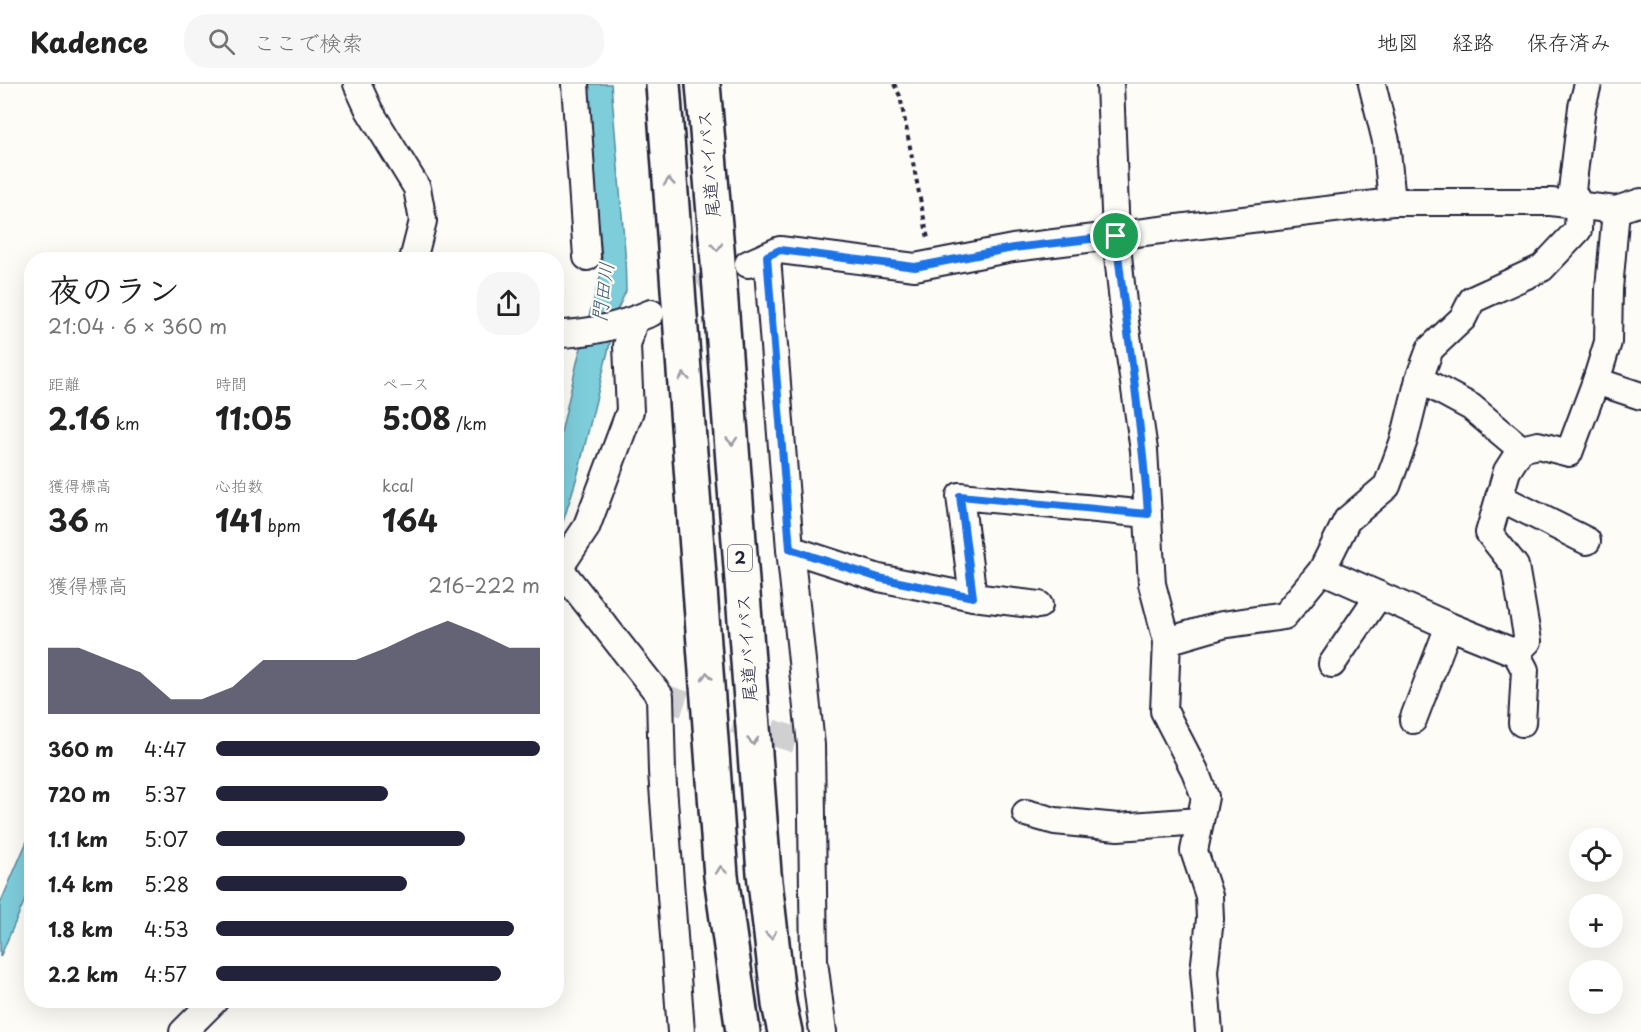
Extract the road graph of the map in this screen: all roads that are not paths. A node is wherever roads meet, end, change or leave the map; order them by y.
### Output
1 (357, 84) edge
2 (575, 84) edge
3 (663, 84) edge
4 (703, 84) edge
5 (1110, 84) edge
6 (1372, 84) edge
7 (1588, 84) edge
8 (1392, 202) junction
9 (1641, 202) edge
10 (1579, 205) junction
11 (1616, 210) junction
12 (1116, 236) junction
13 (415, 252) edge
14 (588, 257) dead end
15 (565, 334) edge
16 (1419, 379) junction
17 (1596, 381) junction
18 (1641, 396) edge
19 (1521, 449) junction
20 (1499, 497) junction
21 (1148, 514) junction
22 (1587, 541) dead end
23 (790, 549) junction
24 (564, 562) edge
25 (1322, 570) junction
26 (564, 578) edge
27 (1380, 595) junction
28 (973, 597) junction
29 (1039, 604) dead end
30 (1449, 626) junction
31 (1167, 641) junction
32 (1516, 653) junction
33 (1332, 664) dead end
34 (1413, 720) dead end
35 (1522, 723) dead end
36 (1026, 813) dead end
37 (1200, 821) junction
38 (207, 1008) edge
39 (183, 1032) edge
40 (681, 1032) edge
41 (743, 1032) edge
42 (785, 1032) edge
43 (824, 1032) edge
44 (1209, 1032) edge

1 - 13 street
2 - 14 street
41 -> 3 highway
4 -> 42 highway, 尾道バイパス / 2
5 - 12 street
6 - 8 street
7 - 10 street
8 - 10 street
8 - 12 street
9 - 11 street
10 - 11 street
10 - 16 street
11 - 17 street
12 - 21 street
12 - 23 street
15 - 24 street
16 - 19 street
16 - 25 street
17 - 18 street
17 - 19 street
19 - 20 street
20 - 22 street
20 - 32 street
21 - 28 street
21 - 31 street
23 - 28 street
23 - 43 street
25 - 27 street
25 - 31 street
26 - 40 street
27 - 30 street
27 - 33 street
28 - 29 street
30 - 32 street
30 - 34 street
31 - 37 street
32 - 35 street
36 - 37 street
37 - 44 street
38 - 39 street

